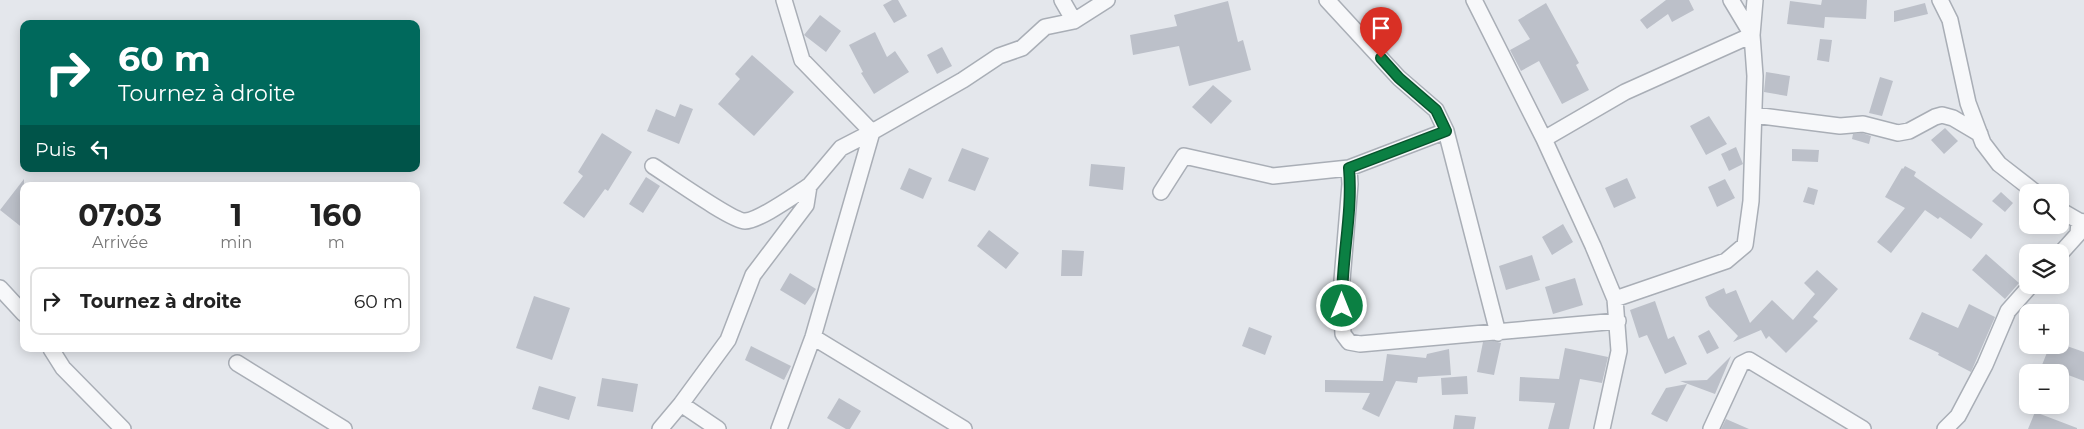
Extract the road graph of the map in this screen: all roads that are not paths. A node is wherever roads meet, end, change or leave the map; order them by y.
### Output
1 (784, 0) edge
2 (1062, 0) edge
3 (1107, 0) edge
4 (1327, 0) edge
5 (1474, 0) edge
6 (1730, 0) edge
7 (1755, 0) edge
8 (1940, 0) edge
9 (1074, 21) junction
10 (1752, 35) junction
11 (1754, 115) junction
12 (1446, 131) junction
13 (872, 132) junction
14 (1980, 134) junction
15 (1544, 139) junction
16 (653, 166) dead end
17 (1349, 168) junction
18 (2025, 184) edge
19 (809, 186) junction
20 (1161, 192) dead end
21 (2069, 215) edge
22 (2081, 221) edge
23 (2069, 244) edge
24 (0, 288) edge
25 (2023, 294) edge
26 (1615, 299) junction
27 (20, 310) edge
28 (1618, 321) junction
29 (1498, 333) junction
30 (813, 336) junction
31 (53, 352) edge
32 (237, 363) dead end
33 (681, 404) junction
34 (123, 429) edge
35 (344, 429) edge
36 (660, 429) edge
37 (718, 429) edge
38 (779, 429) edge
39 (964, 429) edge
40 (1602, 429) edge
41 (1711, 429) edge
42 (1863, 429) edge
43 (1945, 429) edge

1 - 13 street
2 - 9 street
3 - 9 street
4 - 12 street
5 - 15 street
6 - 10 street
7 - 10 street
8 - 14 street
9 - 13 street
10 - 11 street
10 - 15 street
11 - 14 street
11 - 26 street
12 - 17 street
12 - 29 street
13 - 19 street
13 - 30 street
14 - 18 street
15 - 26 street
16 - 19 street
17 - 20 street
17 - 29 street
19 - 33 street
21 - 22 street
22 - 23 street
24 - 27 street
25 - 43 street
26 - 28 street
28 - 29 street
28 - 40 street
30 - 38 street
30 - 39 street
31 - 34 street
32 - 35 street
33 - 36 street
33 - 37 street
41 - 42 street

